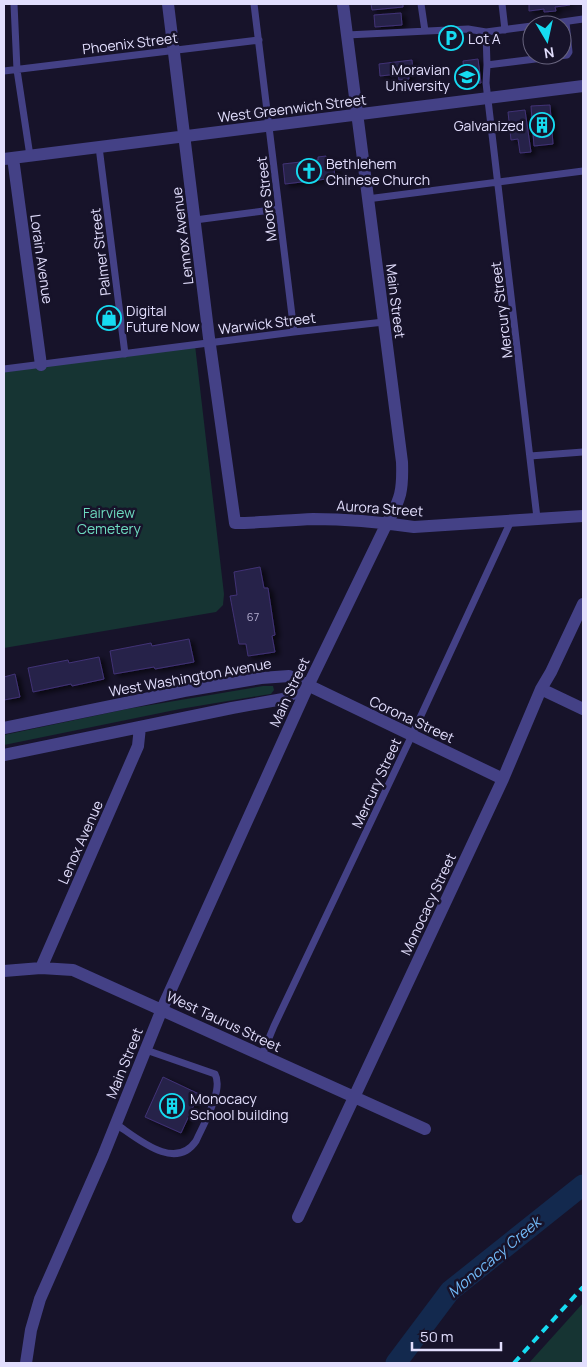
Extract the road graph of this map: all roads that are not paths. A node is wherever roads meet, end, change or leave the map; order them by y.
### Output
1 (14, 4) edge
2 (168, 4) edge
3 (254, 4) edge
4 (343, 4) edge
5 (422, 4) edge
6 (502, 4) edge
7 (522, 27) edge
8 (505, 30) junction
9 (425, 31) junction
10 (486, 32) junction
11 (347, 35) junction
12 (259, 40) junction
13 (174, 50) junction
14 (522, 61) edge
15 (487, 65) junction
16 (18, 70) junction
17 (4, 71) edge
18 (583, 86) edge
19 (488, 98) junction
20 (356, 114) junction
21 (269, 126) junction
22 (185, 136) junction
23 (99, 147) junction
24 (30, 156) junction
25 (8, 158) edge
26 (583, 171) edge
27 (499, 182) junction
28 (367, 199) junction
29 (279, 208) junction
30 (195, 220) junction
31 (384, 322) junction
32 (294, 332) junction
33 (210, 343) junction
34 (125, 354) junction
35 (41, 364) junction
36 (4, 369) edge
37 (583, 452) edge
38 (530, 456) junction
39 (583, 516) edge
40 (538, 518) junction
41 (511, 520) junction
42 (235, 523) joint
43 (388, 523) junction
44 (583, 604) edge
45 (308, 686) junction
46 (541, 689) junction
47 (583, 710) edge
48 (140, 727) junction
49 (4, 728) edge
50 (412, 735) junction
51 (4, 755) edge
52 (503, 779) junction
53 (41, 968) junction
54 (4, 971) edge
55 (162, 1009) junction
56 (146, 1050) junction
57 (262, 1055) junction
58 (355, 1097) junction
59 (116, 1124) junction
60 (425, 1128) dead end
61 (298, 1217) dead end
62 (26, 1363) edge

1 - 16 lane
2 - 13 street, Lennox Avenue
3 - 12 lane, Moore Street
4 - 11 street, Main Street
5 - 9 lane
6 - 8 lane
7 - 8 lane
8 - 10 lane
9 - 10 lane
9 - 11 lane
10 - 15 lane, Mercury Street
11 - 20 street, Main Street
12 - 13 lane, Phoenix Street
12 - 21 lane, Moore Street
13 - 16 lane, Phoenix Street
13 - 22 street, Lennox Avenue
14 - 15 lane
15 - 19 lane, Mercury Street
16 - 17 lane, Phoenix Street
16 - 24 lane
18 - 19 street, West Greenwich Street
19 - 20 street, West Greenwich Street
19 - 27 lane, Mercury Street
20 - 21 street, West Greenwich Street
20 - 28 street, Main Street
21 - 22 street, West Greenwich Street
21 - 29 lane, Moore Street
22 - 23 street, West Greenwich Street
22 - 30 street, Lennox Avenue
23 - 24 street, West Greenwich Street
23 - 34 lane, Palmer Street
24 - 25 street, West Greenwich Street
25 - 35 street, Lorain Avenue
26 - 27 lane
27 - 28 lane
27 - 38 lane, Mercury Street
28 - 31 street, Main Street
29 - 30 lane
29 - 32 lane, Moore Street
30 - 33 street, Lennox Avenue
31 - 32 lane, Warwick Street
31 - 43 street, Main Street
32 - 33 lane, Warwick Street
33 - 34 lane, Warwick Street
33 - 42 street, Lennox Avenue
34 - 35 lane, Warwick Street
35 - 36 lane, Warwick Street
37 - 38 lane
38 - 40 lane, Mercury Street
39 - 40 street, Aurora Street
40 - 41 street, Aurora Street
41 - 43 street, Aurora Street
41 - 50 lane, Mercury Street
42 - 43 street, Aurora Street
43 - 45 street, Main Street
44 - 46 street, Monocacy Street
45 - 48 street
45 - 49 street, West Washington Avenue
45 - 50 street, Corona Street
45 - 55 street, Main Street
46 - 47 street
46 - 52 street, Monocacy Street
48 - 51 street
48 - 53 street, Lenox Avenue
50 - 52 street, Corona Street
50 - 57 lane, Mercury Street
52 - 58 street, Monocacy Street
53 - 54 street, West Taurus Street
53 - 55 street, West Taurus Street
55 - 56 street, Main Street
55 - 57 street, West Taurus Street
56 - 59 street, Main Street
56 - 59 lane
57 - 58 street, West Taurus Street
58 - 60 street, West Taurus Street
58 - 61 street, Monocacy Street
59 - 62 street, Main Street

